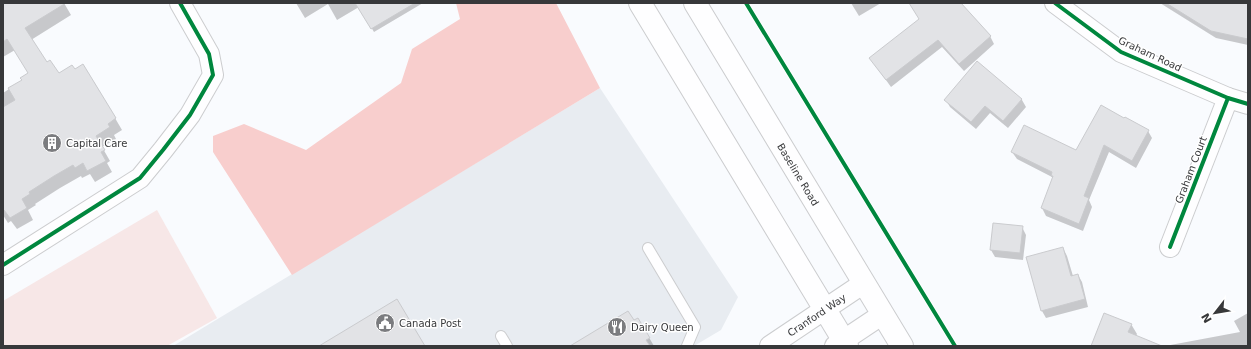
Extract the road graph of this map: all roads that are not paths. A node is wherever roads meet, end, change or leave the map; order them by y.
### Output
1 (180, 3) edge
2 (640, 3) edge
3 (695, 3) edge
4 (1055, 3) edge
5 (1228, 98) junction
6 (1248, 104) edge
7 (1170, 247) dead end
8 (648, 248) dead end
9 (3, 265) edge
10 (864, 283) junction
11 (824, 310) junction
12 (883, 314) junction
13 (501, 336) dead end
14 (842, 344) edge
15 (507, 346) edge
16 (687, 346) edge
17 (770, 346) edge
18 (902, 346) edge

1 - 9 street
2 - 11 main road
3 - 10 main road, Baseline Road
4 - 5 street, Graham Road
5 - 6 street, Graham Road
5 - 7 street, Graham Court
8 - 16 lane
10 - 11 street, Cranford Way
10 - 12 main road, Baseline Road
11 - 14 main road
11 - 17 street, Cranford Way
12 - 14 street
12 - 18 main road, Baseline Road
13 - 15 lane

